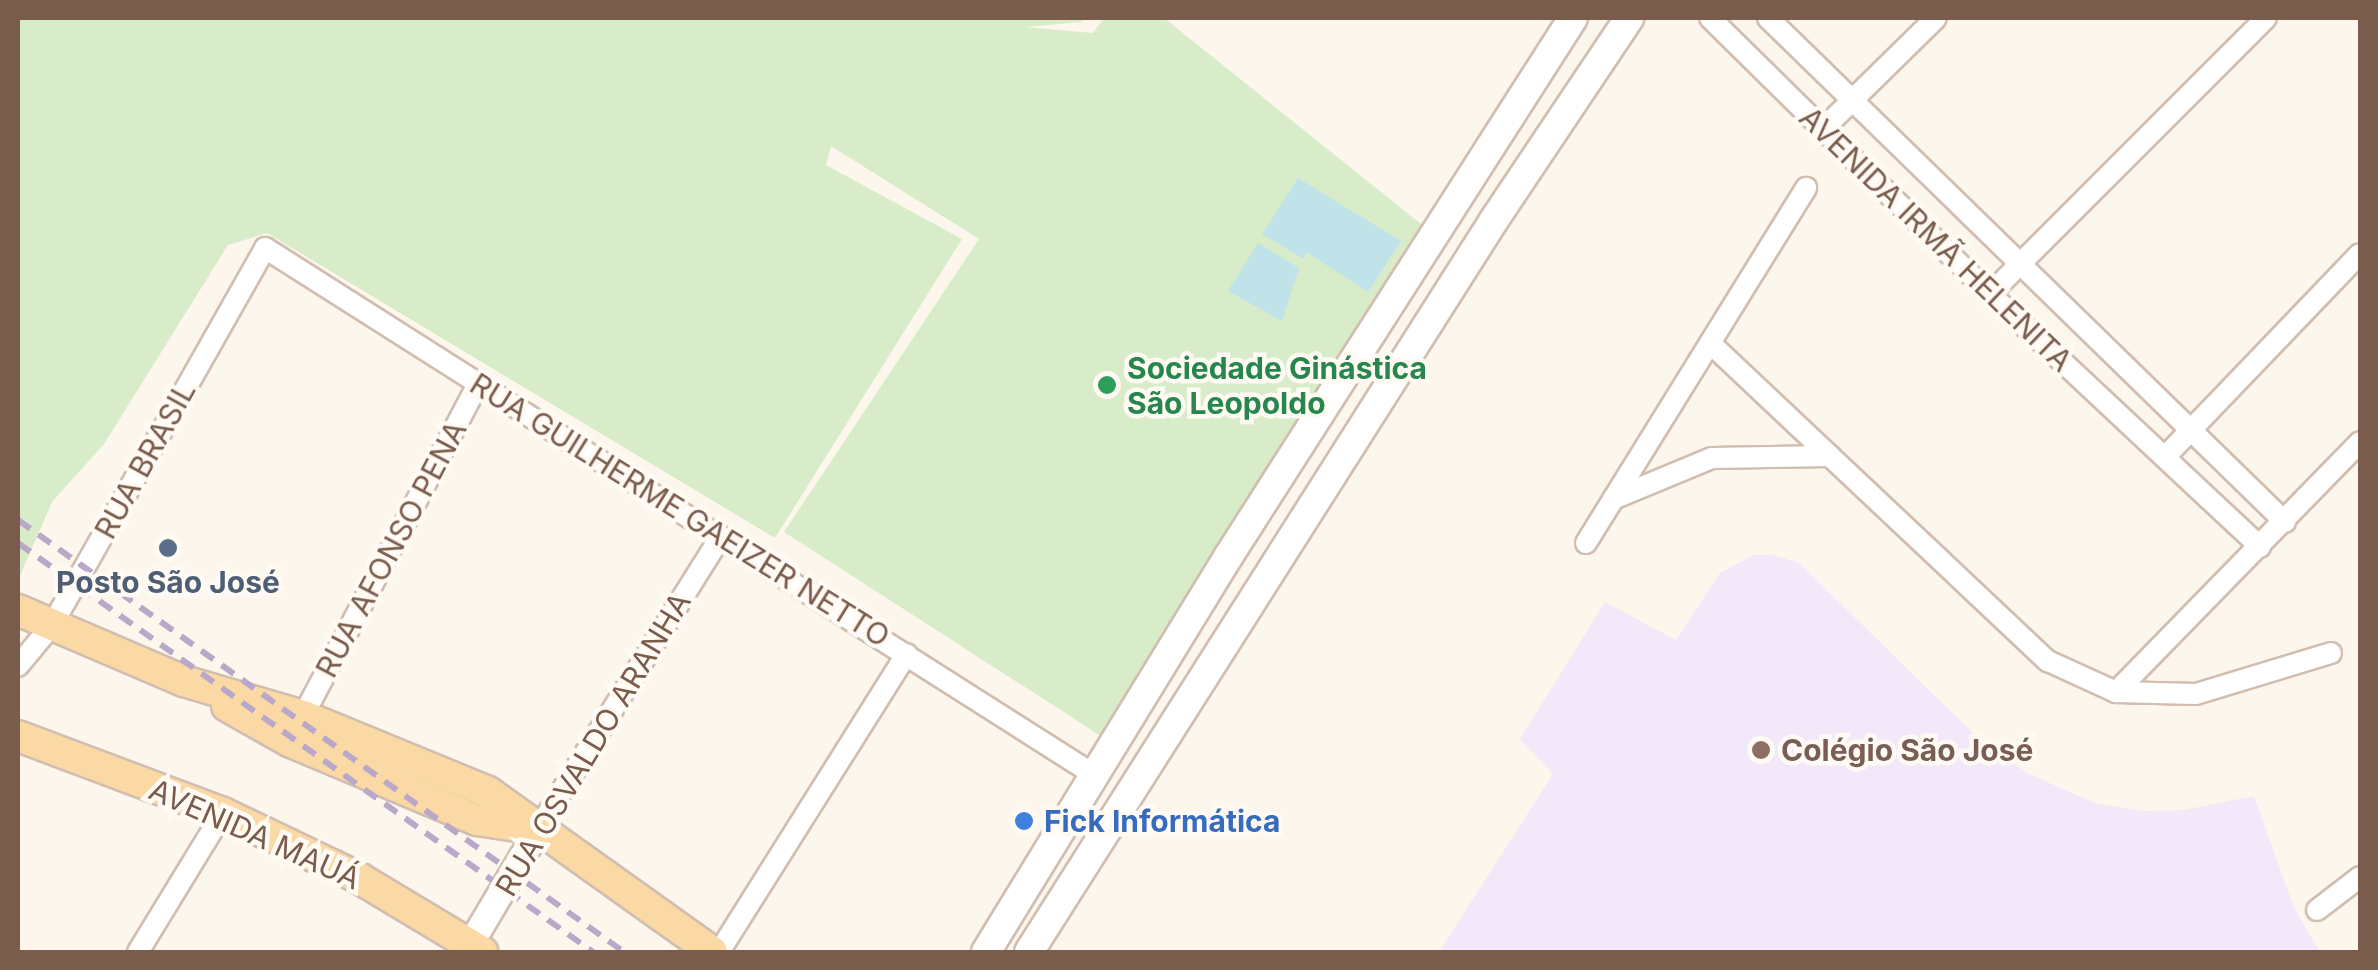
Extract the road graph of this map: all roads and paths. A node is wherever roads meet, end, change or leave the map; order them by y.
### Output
1 (1574, 18) edge
2 (1629, 18) edge
3 (1710, 18) edge
4 (1768, 18) edge
5 (1936, 18) edge
6 (2266, 18) edge
7 (1852, 102) junction
8 (1823, 130) junction
9 (1806, 188) dead end
10 (265, 248) joint
11 (2360, 254) edge
12 (2019, 267) junction
13 (1990, 294) junction
14 (1710, 344) junction
15 (479, 382) junction
16 (1320, 416) junction
17 (2190, 431) junction
18 (1357, 435) junction
19 (2360, 442) edge
20 (1830, 456) junction
21 (2165, 458) junction
22 (2225, 464) junction
23 (2200, 490) junction
24 (1613, 499) junction
25 (2285, 522) junction
26 (721, 536) junction
27 (1586, 543) dead end
28 (2260, 547) junction
29 (18, 610) edge
30 (52, 625) junction
31 (907, 654) junction
32 (2331, 654) dead end
33 (18, 666) edge
34 (184, 681) junction
35 (2116, 692) junction
36 (302, 716) junction
37 (18, 736) edge
38 (1093, 774) junction
39 (222, 813) junction
40 (538, 829) junction
41 (2360, 877) edge
42 (2317, 910) dead end
43 (472, 950) edge
44 (138, 952) edge
45 (716, 952) edge
46 (986, 952) edge
47 (1029, 952) edge

1 - 16 main road
2 - 18 main road
3 - 8 street, AVENIDA IRMÃ HELENITA
4 - 7 street, AVENIDA IRMÃ HELENITA
5 - 7 street
6 - 12 street
7 - 8 street
7 - 12 street, AVENIDA IRMÃ HELENITA
8 - 13 street, AVENIDA IRMÃ HELENITA
9 - 14 street
10 - 15 street, RUA GUILHERME GAEIZER NETTO
10 - 30 street, RUA BRASIL
11 - 17 street
12 - 13 street
12 - 17 street, AVENIDA IRMÃ HELENITA
13 - 21 street, AVENIDA IRMÃ HELENITA
14 - 20 street
14 - 24 street
15 - 26 street, RUA GUILHERME GAEIZER NETTO
15 - 36 street, RUA AFONSO PENA
16 - 18 main road
16 - 38 main road
17 - 21 street
17 - 22 street, AVENIDA IRMÃ HELENITA
18 - 47 main road
19 - 25 street
20 - 24 street
20 - 35 street
21 - 23 street, AVENIDA IRMÃ HELENITA
22 - 23 street
22 - 25 street, AVENIDA IRMÃ HELENITA
23 - 28 street, AVENIDA IRMÃ HELENITA
24 - 27 street
25 - 28 street
26 - 31 street, RUA GUILHERME GAEIZER NETTO
26 - 40 street, RUA OSVALDO ARANHA
28 - 35 street
29 - 30 main road
30 - 33 street, RUA BRASIL
30 - 34 main road
31 - 38 street, RUA GUILHERME GAEIZER NETTO
31 - 45 street
32 - 35 street
34 - 36 main road
34 - 40 main road
36 - 40 main road
37 - 39 main road, AVENIDA MAUÁ
38 - 46 main road
39 - 43 main road, AVENIDA MAUÁ
39 - 44 street
40 - 43 street, RUA OSVALDO ARANHA
40 - 45 main road
41 - 42 street

